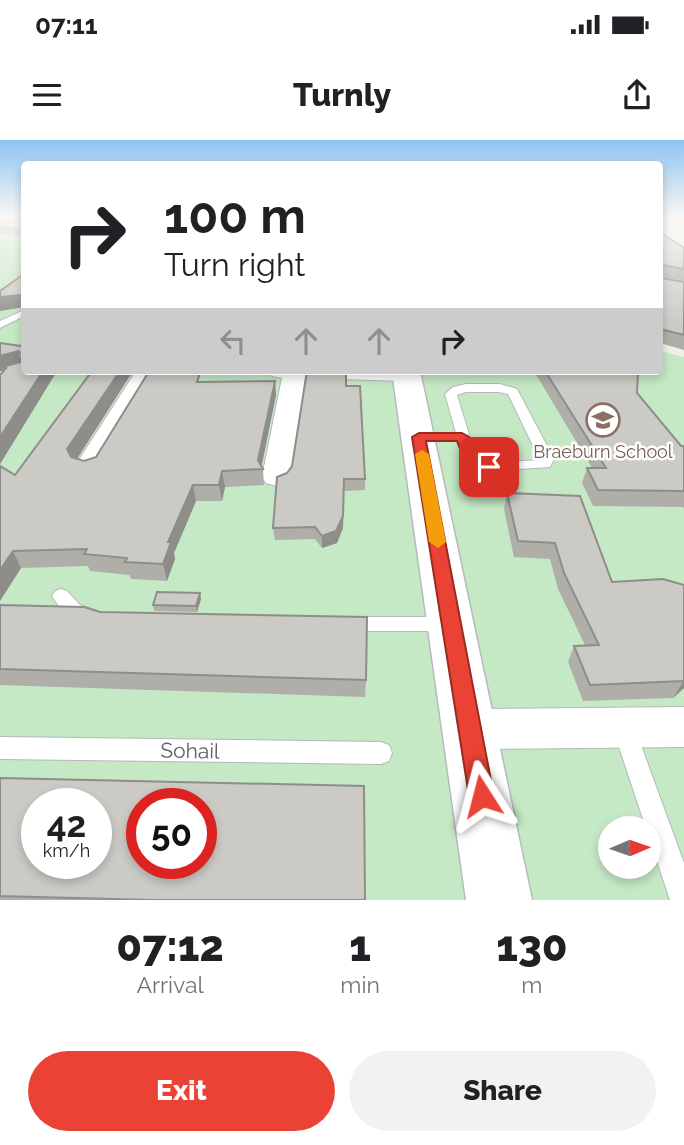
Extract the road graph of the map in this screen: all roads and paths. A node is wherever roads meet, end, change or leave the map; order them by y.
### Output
1 (21, 315) edge
2 (0, 326) edge
3 (145, 375) edge
4 (294, 375) edge
5 (408, 375) edge
6 (440, 437) junction
7 (89, 466) edge
8 (276, 477) edge
9 (61, 596) dead end
10 (107, 619) edge
11 (333, 624) edge
12 (452, 624) junction
13 (684, 727) edge
14 (471, 729) junction
15 (624, 729) junction
16 (0, 748) edge
17 (381, 752) dead end
18 (499, 900) edge
19 (684, 900) edge

1 - 2 lane
3 - 7 street
4 - 8 street
5 - 6 main road
6 - 6 lane
6 - 12 main road
9 - 10 lane
11 - 12 lane
12 - 14 main road
13 - 15 street
14 - 15 street
14 - 18 main road
15 - 19 lane
16 - 17 lane, Sohail

